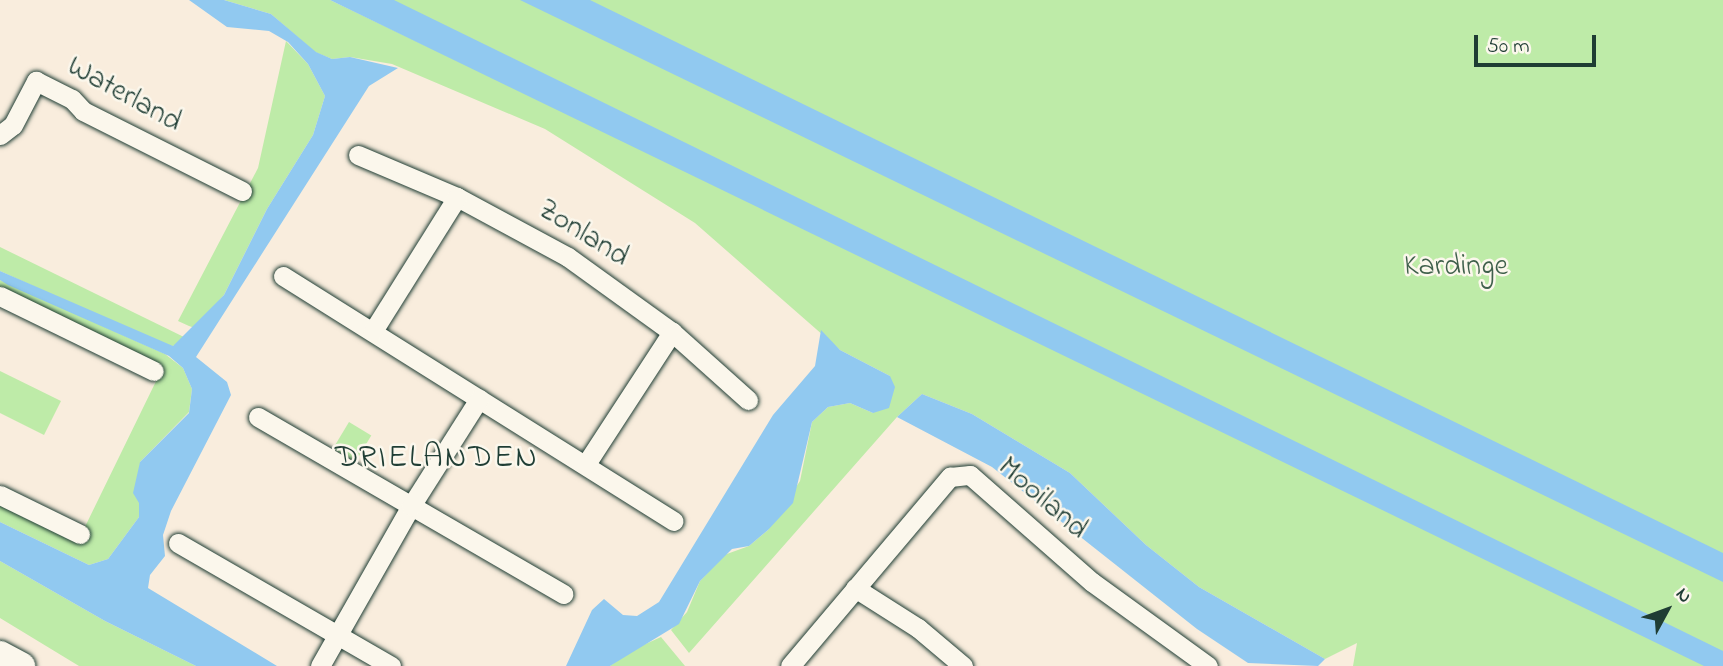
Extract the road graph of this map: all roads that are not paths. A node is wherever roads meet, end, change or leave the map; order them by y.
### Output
1 (0, 135) edge
2 (358, 155) dead end
3 (242, 191) dead end
4 (457, 197) junction
5 (283, 276) dead end
6 (0, 296) edge
7 (373, 331) junction
8 (671, 332) junction
9 (154, 371) dead end
10 (479, 399) junction
11 (748, 400) dead end
12 (258, 417) dead end
13 (586, 464) junction
14 (0, 495) edge
15 (411, 506) junction
16 (674, 520) dead end
17 (79, 534) dead end
18 (177, 542) dead end
19 (855, 588) junction
20 (563, 594) dead end
21 (338, 636) junction
22 (0, 655) edge
23 (21, 666) edge
24 (320, 666) edge
25 (391, 666) edge
26 (790, 666) edge
27 (963, 666) edge
28 (1208, 666) edge

1 - 3 street, Waterland
2 - 4 street, Zonland
4 - 7 street
4 - 8 street, Zonland
5 - 7 street
6 - 9 street
7 - 10 street
8 - 11 street, Zonland
8 - 13 street
10 - 13 street
10 - 15 street
12 - 15 street
13 - 16 street
14 - 17 street
15 - 20 street
15 - 21 street
18 - 21 street
19 - 26 street, Mooiland
19 - 27 street
19 - 28 street, Mooiland
21 - 24 street
21 - 25 street
22 - 23 street

